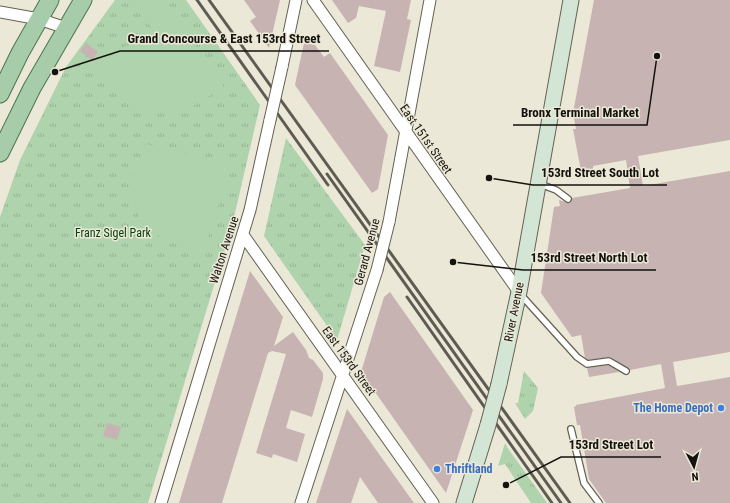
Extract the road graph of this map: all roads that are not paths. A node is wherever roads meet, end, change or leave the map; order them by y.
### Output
1 (50, 0) edge
2 (83, 0) edge
3 (296, 0) edge
4 (313, 0) edge
5 (430, 0) edge
6 (571, 0) edge
7 (0, 12) edge
8 (39, 19) junction
9 (66, 28) junction
10 (1, 89) edge
11 (406, 134) junction
12 (0, 153) edge
13 (538, 183) junction
14 (568, 199) dead end
15 (243, 235) junction
16 (518, 292) junction
17 (626, 371) dead end
18 (342, 375) junction
19 (571, 429) dead end
20 (160, 503) edge
21 (301, 503) edge
22 (433, 503) edge
23 (464, 503) edge
24 (599, 503) edge

1 - 8 main road
2 - 9 main road
3 - 15 street, Walton Avenue, bridge
4 - 11 street, East 151st Street
5 - 11 street, Gerard Avenue
6 - 13 main road, River Avenue
7 - 8 street
8 - 9 street
8 - 10 main road
9 - 12 main road
11 - 16 street, East 151st Street
11 - 18 street, Gerard Avenue, bridge
13 - 14 lane
13 - 16 main road, River Avenue
15 - 18 street, East 153rd Street
15 - 20 street, Walton Avenue
16 - 17 lane
16 - 23 main road, River Avenue, bridge
18 - 21 street, Gerard Avenue
18 - 22 street, East 153rd Street
19 - 24 lane

